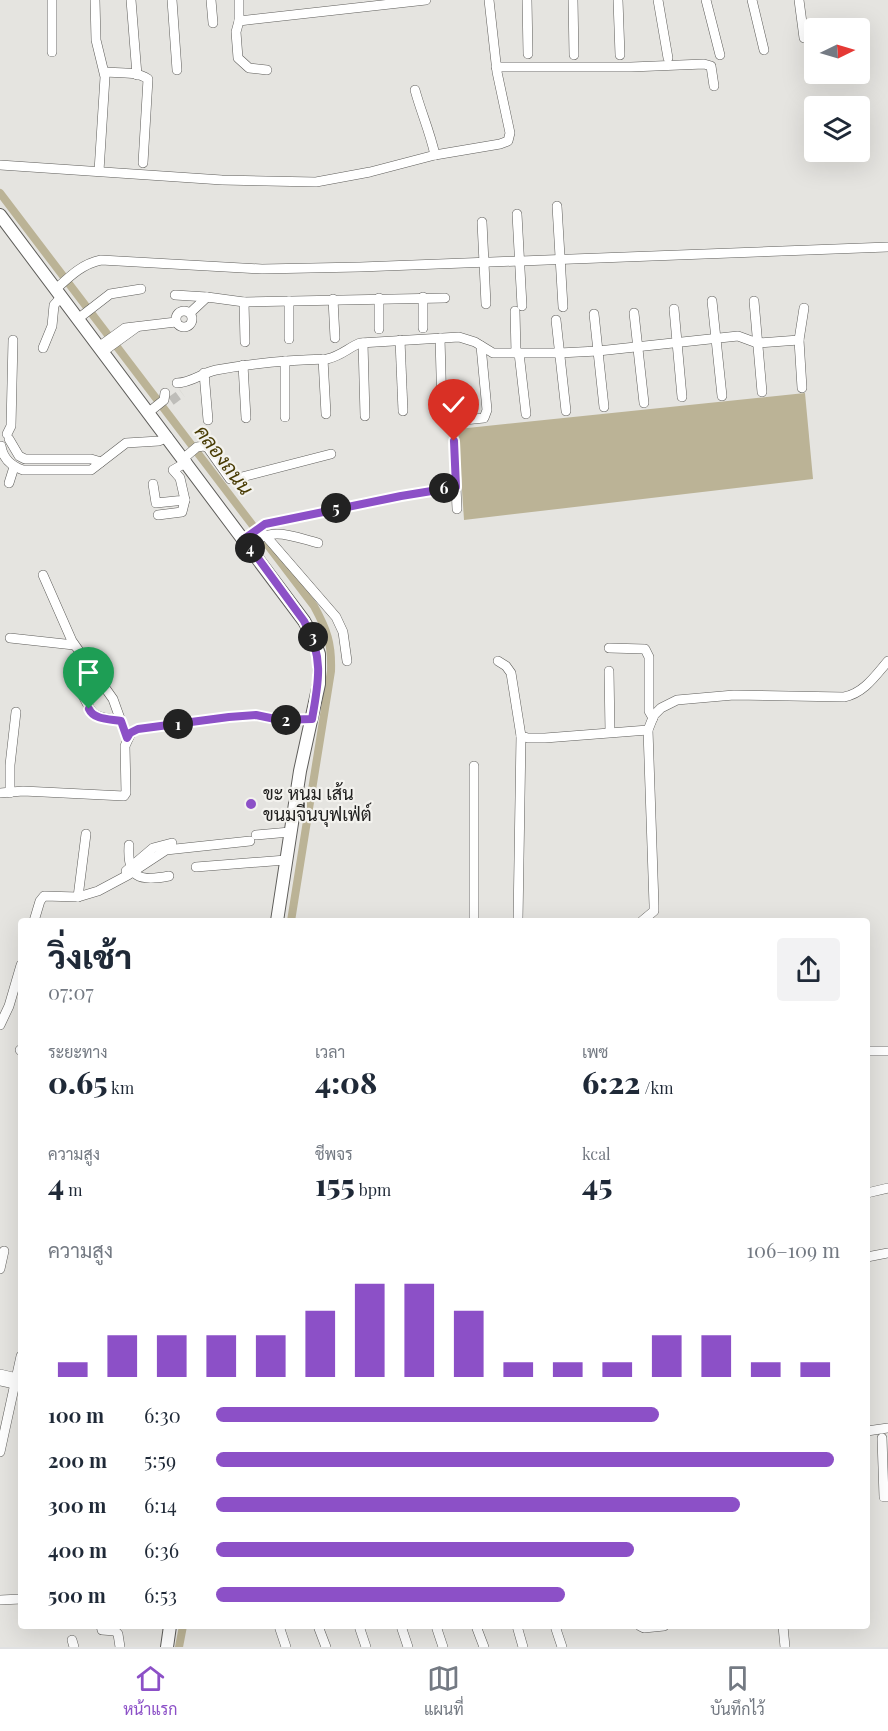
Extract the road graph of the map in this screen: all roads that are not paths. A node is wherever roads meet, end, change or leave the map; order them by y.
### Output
1 (52, 0) edge
2 (95, 0) edge
3 (132, 0) edge
4 (172, 0) edge
5 (211, 0) edge
6 (239, 0) edge
7 (426, 0) edge
8 (489, 0) edge
9 (527, 0) edge
10 (573, 0) edge
11 (618, 0) edge
12 (658, 0) edge
13 (706, 0) edge
14 (752, 0) edge
15 (799, 0) edge
16 (239, 21) junction
17 (213, 23) dead end
18 (804, 38) dead end
19 (764, 50) dead end
20 (52, 52) dead end
21 (528, 54) dead end
22 (574, 55) dead end
23 (620, 55) dead end
24 (720, 55) dead end
25 (668, 58) dead end
26 (496, 67) junction
27 (177, 70) dead end
28 (267, 70) dead end
29 (105, 72) junction
30 (136, 75) junction
31 (714, 86) dead end
32 (415, 90) dead end
33 (435, 155) junction
34 (143, 163) dead end
35 (0, 165) edge
36 (99, 171) junction
37 (557, 206) dead end
38 (517, 214) dead end
39 (0, 215) edge
40 (482, 222) dead end
41 (888, 247) edge
42 (560, 260) junction
43 (520, 261) junction
44 (484, 263) junction
45 (141, 289) dead end
46 (59, 290) junction
47 (175, 295) dead end
48 (207, 297) junction
49 (423, 297) junction
50 (379, 298) junction
51 (445, 298) dead end
52 (333, 299) junction
53 (289, 301) junction
54 (712, 301) dead end
55 (754, 301) dead end
56 (244, 302) junction
57 (486, 304) dead end
58 (563, 307) dead end
59 (804, 308) dead end
60 (674, 309) dead end
61 (634, 313) dead end
62 (594, 314) dead end
63 (80, 317) junction
64 (556, 320) dead end
65 (423, 328) dead end
66 (379, 330) dead end
67 (335, 338) dead end
68 (440, 338) junction
69 (716, 338) junction
70 (289, 339) dead end
71 (14, 340) dead end
72 (400, 340) junction
73 (799, 340) junction
74 (245, 342) dead end
75 (677, 342) junction
76 (363, 343) junction
77 (757, 343) junction
78 (481, 346) junction
79 (638, 346) junction
80 (104, 347) junction
81 (43, 348) dead end
82 (598, 351) junction
83 (518, 353) junction
84 (559, 353) junction
85 (323, 359) junction
86 (285, 361) junction
87 (243, 365) junction
88 (204, 373) junction
89 (181, 386) tunnel mouth
90 (802, 388) dead end
91 (762, 392) dead end
92 (722, 396) dead end
93 (682, 397) dead end
94 (165, 399) tunnel mouth
95 (644, 403) dead end
96 (604, 407) dead end
97 (151, 410) junction
98 (442, 410) dead end
99 (403, 411) dead end
100 (566, 411) dead end
101 (326, 414) dead end
102 (526, 414) dead end
103 (365, 416) dead end
104 (285, 417) dead end
105 (246, 418) dead end
106 (208, 420) dead end
107 (464, 420) dead end
108 (168, 437) junction
109 (3, 439) edge
110 (454, 441) dead end
111 (331, 454) dead end
112 (186, 458) junction
113 (101, 462) junction
114 (14, 466) junction
115 (9, 483) dead end
116 (153, 484) dead end
117 (456, 487) junction
118 (185, 500) junction
119 (457, 509) dead end
120 (158, 515) dead end
121 (261, 532) junction
122 (248, 540) junction
123 (318, 543) dead end
124 (43, 575) dead end
125 (10, 638) dead end
126 (75, 645) junction
127 (609, 648) dead end
128 (347, 661) dead end
129 (498, 661) dead end
130 (888, 661) edge
131 (609, 671) dead end
132 (79, 688) dead end
133 (16, 712) dead end
134 (653, 718) junction
135 (312, 719) junction
136 (121, 721) junction
137 (648, 730) junction
138 (610, 732) junction
139 (521, 736) junction
140 (127, 738) junction
141 (474, 766) dead end
142 (5, 793) edge
143 (86, 834) dead end
144 (290, 834) junction
145 (129, 846) dead end
146 (286, 860) junction
147 (196, 867) dead end
148 (131, 870) junction
149 (169, 876) dead end
150 (78, 897) junction
151 (35, 918) edge
152 (277, 918) edge
153 (474, 918) edge
154 (518, 918) edge
155 (646, 918) edge
156 (18, 972) edge
157 (4, 1004) edge
158 (0, 1025) edge
159 (870, 1050) edge
160 (888, 1051) edge
161 (888, 1188) edge
162 (870, 1192) edge
163 (4, 1251) dead end
164 (888, 1252) edge
165 (870, 1256) edge
166 (0, 1269) edge
167 (0, 1374) edge
168 (0, 1381) edge
169 (18, 1381) edge
170 (888, 1428) edge
171 (870, 1431) edge
172 (882, 1438) dead end
173 (0, 1452) edge
174 (888, 1497) edge
175 (0, 1599) edge
176 (18, 1599) edge
177 (102, 1629) edge
178 (170, 1629) edge
179 (280, 1629) edge
180 (319, 1629) edge
181 (360, 1629) edge
182 (402, 1629) edge
183 (437, 1629) edge
184 (477, 1629) edge
185 (518, 1629) edge
186 (556, 1629) edge
187 (783, 1629) edge
188 (120, 1647) edge
189 (167, 1647) edge
190 (286, 1647) edge
191 (326, 1647) edge
192 (366, 1647) edge
193 (408, 1647) edge
194 (443, 1647) edge
195 (484, 1647) edge
196 (524, 1647) edge
197 (562, 1647) edge
198 (784, 1647) edge

1 - 20 street
2 - 29 street
3 - 30 street
4 - 27 street
5 - 17 street
6 - 16 street
7 - 16 street
8 - 26 street
9 - 21 street
10 - 22 street
11 - 23 street
12 - 25 street
13 - 24 street
14 - 19 street
15 - 18 street
16 - 28 street
26 - 31 street
26 - 33 street
29 - 30 street
29 - 36 street
30 - 34 street
32 - 33 street
33 - 36 street
35 - 36 street
37 - 42 street
38 - 43 street
39 - 46 street
40 - 44 street
41 - 42 street
42 - 43 street
42 - 58 street
43 - 44 street
43 - 83 street
44 - 46 street
44 - 57 street
45 - 63 street
46 - 63 street
46 - 81 street
47 - 48 street
48 - 56 street
48 - 80 street
49 - 50 street
49 - 51 street
49 - 65 street
50 - 52 street
50 - 66 street
52 - 53 street
52 - 67 street
53 - 56 street
53 - 70 street
54 - 69 street
55 - 77 street
56 - 74 street
59 - 73 street
60 - 75 street
61 - 79 street
62 - 82 street
63 - 80 street
64 - 84 street
68 - 72 street
68 - 78 street
68 - 98 street
69 - 75 street
69 - 77 street
69 - 92 street
71 - 109 street
72 - 76 street
72 - 99 street
73 - 77 street
73 - 90 street
75 - 79 street
75 - 93 street
76 - 85 street
76 - 103 street
77 - 91 street
78 - 83 street
78 - 107 street
79 - 82 street
79 - 95 street
80 - 97 street
82 - 84 street
82 - 96 street
83 - 84 street
83 - 102 street
84 - 100 street
85 - 86 street
85 - 101 street
86 - 87 street
86 - 104 street
87 - 88 street
87 - 105 street
88 - 89 street
88 - 106 street
94 - 97 street
97 - 108 street
108 - 112 street
108 - 113 street
109 - 113 street
109 - 114 street
110 - 117 street
111 - 112 street
112 - 118 street
112 - 122 street
113 - 114 street
114 - 115 street
116 - 118 street
117 - 119 street
117 - 121 street
118 - 120 street
121 - 122 street
121 - 123 street
121 - 128 street
122 - 135 street
124 - 126 street
125 - 126 street
126 - 136 street
127 - 134 street
129 - 139 street
130 - 134 street
131 - 138 street
132 - 136 street
133 - 142 street
134 - 137 street
135 - 140 street
135 - 144 street
136 - 140 street
137 - 138 street
137 - 155 street
138 - 139 street
139 - 154 street
140 - 142 street
141 - 153 street
143 - 150 street
144 - 146 street
144 - 148 street
145 - 148 street
146 - 147 street
146 - 152 street
148 - 149 street
148 - 150 street
150 - 151 street
156 - 157 street
157 - 158 street
159 - 160 street
161 - 162 street
163 - 166 street
164 - 165 street
167 - 169 street
168 - 169 street
169 - 173 street
170 - 171 street
172 - 174 street
175 - 176 street
177 - 188 street
178 - 189 street
179 - 190 street
180 - 191 street
181 - 192 street
182 - 193 street
183 - 194 street
184 - 195 street
185 - 196 street
186 - 197 street
187 - 198 street

